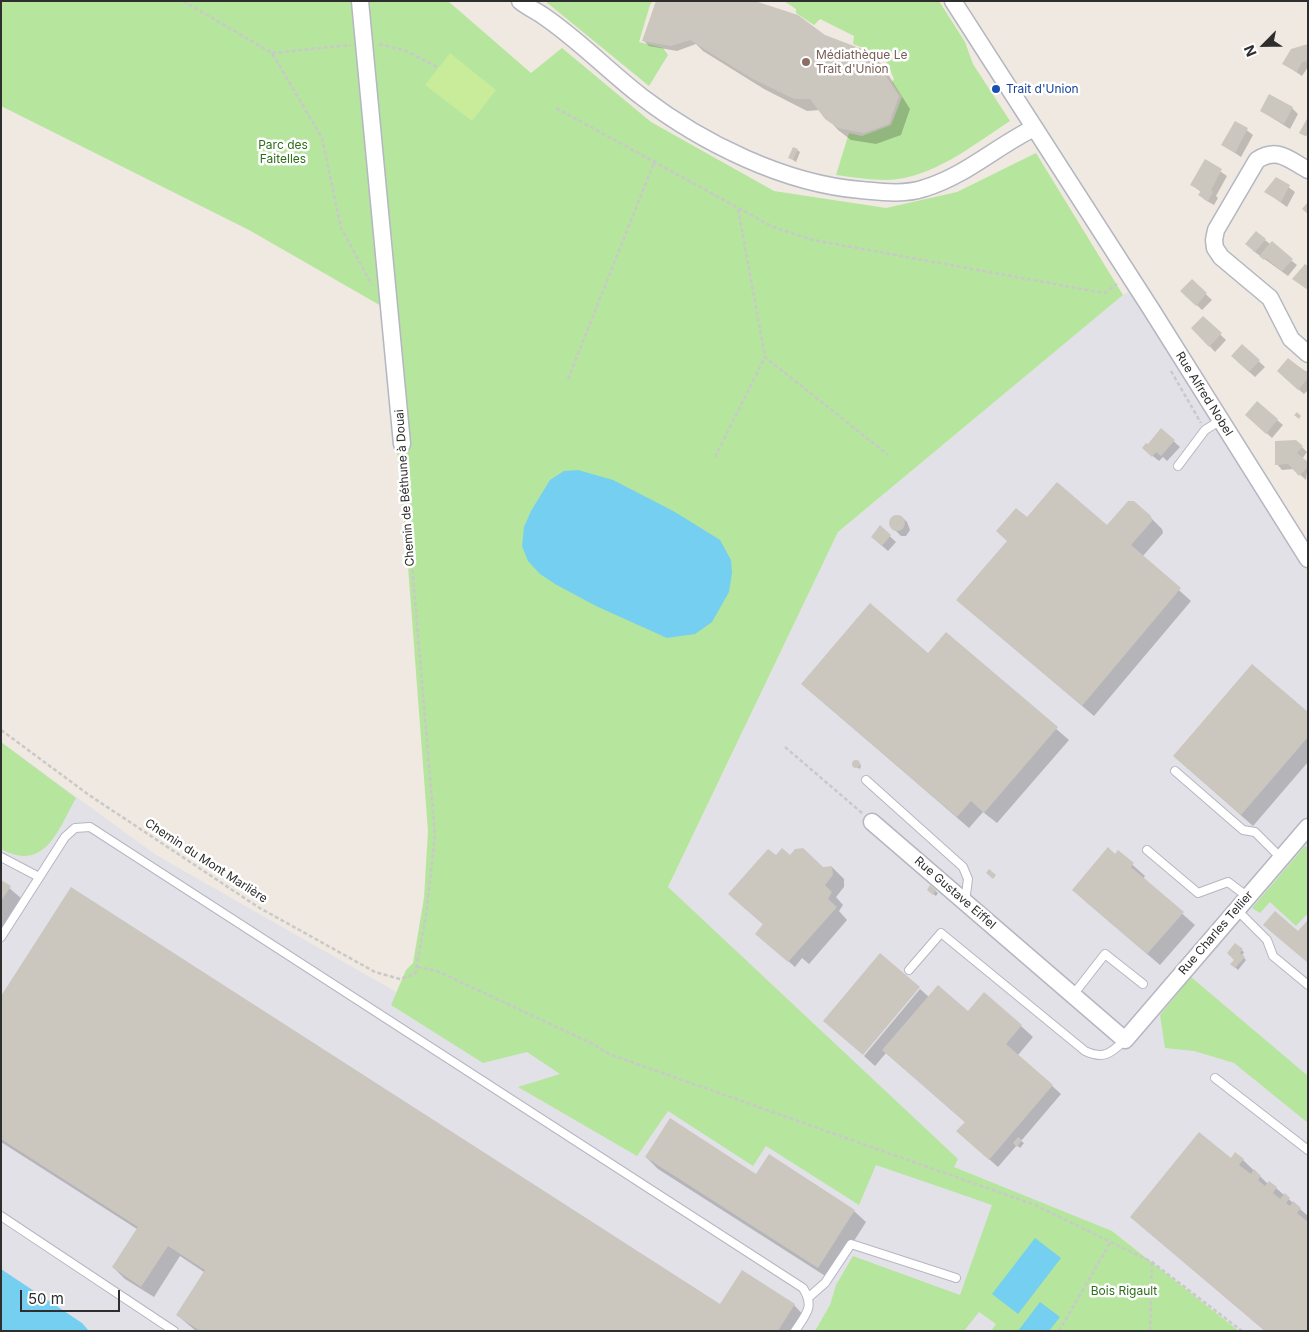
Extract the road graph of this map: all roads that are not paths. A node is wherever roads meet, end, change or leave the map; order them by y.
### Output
1 (360, 1) edge
2 (520, 1) edge
3 (953, 1) edge
4 (1034, 128) junction
5 (1308, 170) edge
6 (1308, 354) edge
7 (1221, 420) junction
8 (402, 444) road end
9 (1178, 466) dead end
10 (1308, 559) edge
11 (1175, 771) dead end
12 (866, 780) dead end
13 (872, 822) road end
14 (1307, 830) edge
15 (1147, 850) dead end
16 (1, 857) edge
17 (1281, 858) junction
18 (39, 877) junction
19 (1248, 897) junction
20 (965, 902) junction
21 (1237, 910) junction
22 (1, 937) edge
23 (909, 970) dead end
24 (1143, 984) dead end
25 (1308, 986) edge
26 (1073, 995) junction
27 (1125, 1040) junction
28 (1215, 1078) dead end
29 (1308, 1150) edge
30 (1, 1216) edge
31 (956, 1278) dead end
32 (809, 1297) junction
33 (174, 1331) edge
34 (795, 1331) edge

1 - 8 street, Chemin de Béthune à Douai
2 - 4 street
3 - 4 street, Rue Alfred Nobel
4 - 7 street, Rue Alfred Nobel
5 - 6 street
7 - 9 lane
7 - 10 street, Rue Alfred Nobel
11 - 17 lane
12 - 20 lane
13 - 20 street, Rue Gustave Eiffel
14 - 17 street, Rue Charles Tellier
15 - 19 lane
16 - 18 lane
17 - 19 street, Rue Charles Tellier
18 - 22 lane
18 - 32 lane
19 - 21 street, Rue Charles Tellier
20 - 26 street, Rue Gustave Eiffel
21 - 25 lane
21 - 27 street, Rue Charles Tellier
23 - 27 lane
24 - 26 lane
26 - 27 street, Rue Gustave Eiffel
28 - 29 lane
30 - 33 lane
31 - 32 lane
32 - 34 lane

